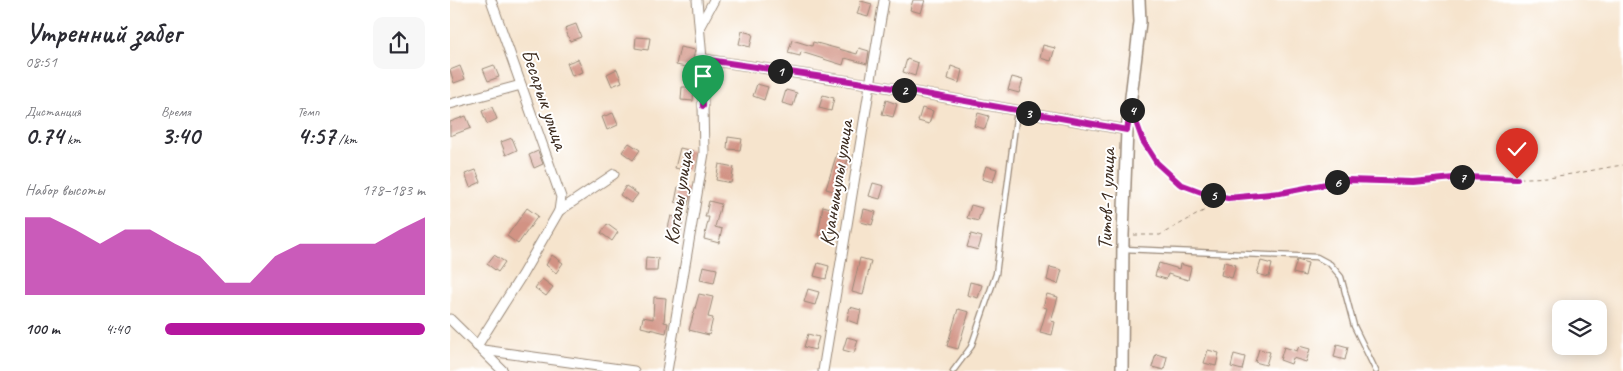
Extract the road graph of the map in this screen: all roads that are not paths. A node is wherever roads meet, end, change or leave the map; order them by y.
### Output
1 (491, 0) edge
2 (697, 0) edge
3 (714, 0) edge
4 (884, 0) edge
5 (1139, 0) edge
6 (700, 26) junction
7 (702, 59) junction
8 (870, 84) junction
9 (521, 85) junction
10 (450, 104) edge
11 (1017, 111) junction
12 (1132, 127) junction
13 (614, 174) dead end
14 (559, 211) junction
15 (1123, 249) junction
16 (450, 319) edge
17 (480, 348) junction
18 (503, 371) edge
19 (634, 371) edge
20 (667, 371) edge
21 (823, 371) edge
22 (953, 371) edge
23 (1122, 371) edge
24 (1376, 371) edge

1 - 9 street, Бесарык улица
2 - 6 street, Когалы улица
3 - 6 street
4 - 8 street, Куанышулы улица
5 - 12 street, Титов-1 улица
6 - 7 street, Когалы улица
7 - 8 street
7 - 20 street, Когалы улица
8 - 11 street
8 - 21 street, Куанышулы улица
9 - 10 street
9 - 14 street, Бесарык улица
11 - 12 street
11 - 22 lane
12 - 15 street, Титов-1 улица
13 - 14 street
14 - 17 street
15 - 23 street, Титов-1 улица
15 - 24 lane
16 - 17 street
17 - 18 street
17 - 19 street

